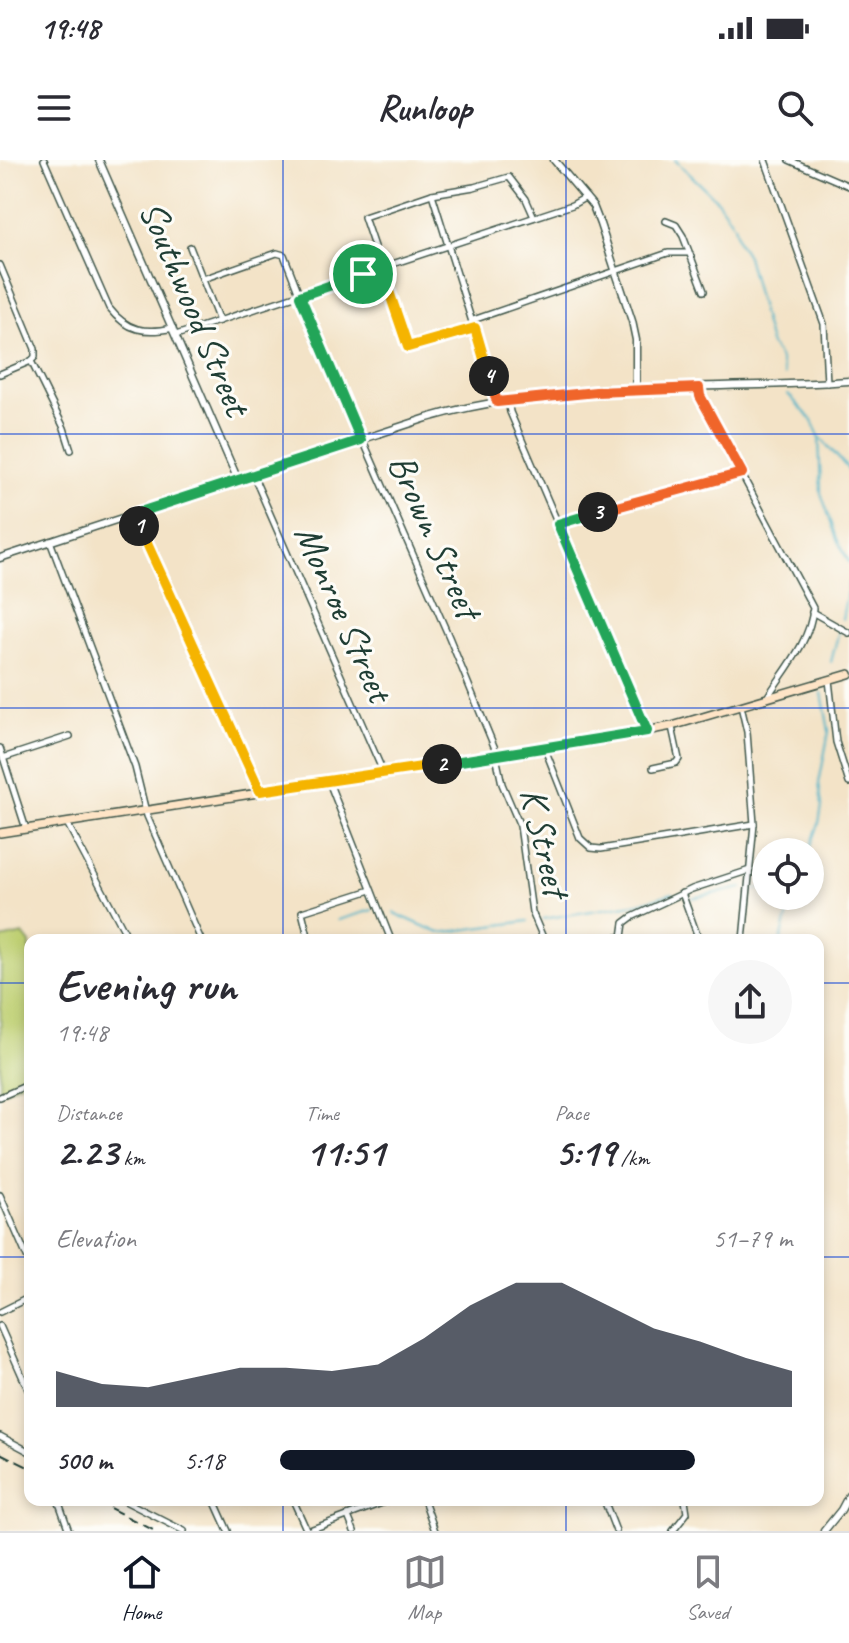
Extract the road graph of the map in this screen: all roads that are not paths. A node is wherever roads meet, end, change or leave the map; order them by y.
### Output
1 (44, 160) edge
2 (99, 160) edge
3 (554, 160) edge
4 (765, 160) edge
5 (789, 160) edge
6 (849, 186) edge
7 (432, 194) junction
8 (586, 197) junction
9 (534, 217) junction
10 (666, 221) dead end
11 (449, 245) junction
12 (190, 247) dead end
13 (687, 253) junction
14 (0, 265) edge
15 (381, 268) junction
16 (616, 272) junction
17 (203, 279) junction
18 (3, 282) edge
19 (704, 291) dead end
20 (300, 296) junction
21 (473, 320) junction
22 (219, 321) junction
23 (475, 328) junction
24 (174, 331) junction
25 (31, 361) junction
26 (0, 374) edge
27 (849, 381) edge
28 (827, 383) junction
29 (699, 388) junction
30 (636, 390) junction
31 (508, 401) junction
32 (497, 402) junction
33 (361, 440) junction
34 (71, 450) dead end
35 (742, 473) junction
36 (253, 475) junction
37 (238, 480) junction
38 (134, 514) junction
39 (558, 524) junction
40 (50, 541) junction
41 (0, 558) edge
42 (812, 612) junction
43 (849, 633) edge
44 (849, 674) edge
45 (829, 680) junction
46 (765, 700) junction
47 (741, 706) junction
48 (672, 726) junction
49 (647, 731) junction
50 (70, 736) dead end
51 (0, 748) edge
52 (545, 748) junction
53 (497, 756) junction
54 (3, 758) junction
55 (653, 768) dead end
56 (384, 774) junction
57 (329, 782) junction
58 (849, 783) edge
59 (260, 791) junction
60 (146, 810) junction
61 (67, 823) junction
62 (754, 824) junction
63 (26, 829) junction
64 (0, 833) edge
65 (750, 870) junction
66 (371, 890) junction
67 (682, 893) junction
68 (126, 934) edge
69 (198, 934) edge
70 (308, 934) edge
71 (389, 934) edge
72 (541, 934) edge
73 (623, 934) edge
74 (697, 934) edge
75 (744, 934) edge
76 (24, 1087) edge
77 (0, 1097) edge
78 (0, 1195) edge
79 (24, 1250) edge
80 (24, 1300) edge
81 (0, 1312) edge
82 (0, 1326) edge
83 (24, 1380) edge
84 (0, 1436) edge
85 (24, 1449) edge
86 (849, 1495) edge
87 (60, 1506) edge
88 (137, 1506) edge
89 (217, 1506) edge
90 (296, 1506) edge
91 (370, 1506) edge
92 (426, 1506) edge
93 (606, 1506) edge
94 (686, 1506) edge
95 (348, 1516) junction
96 (69, 1531) edge
97 (184, 1531) edge
98 (228, 1531) edge
99 (307, 1531) edge
100 (354, 1531) edge
101 (435, 1531) edge
102 (616, 1531) edge
103 (673, 1531) edge
104 (824, 1531) edge

1 - 24 street
2 - 24 street, Southwood Street
3 - 8 street
4 - 28 street
5 - 6 street
7 - 9 street
7 - 11 street
7 - 15 street
8 - 9 street
8 - 16 street
9 - 11 street
10 - 13 street
11 - 15 street
11 - 21 street
12 - 17 street
13 - 16 street
13 - 19 street
14 - 18 street
15 - 20 street
15 - 23 street
16 - 21 street
16 - 30 street
17 - 20 street, Brown Street
17 - 22 street
18 - 25 street
20 - 22 street
20 - 33 street, Brown Street
21 - 23 street
22 - 24 street
23 - 32 street
24 - 37 street, Southwood Street
25 - 26 street
25 - 34 street
27 - 28 street
28 - 29 street
29 - 30 street
29 - 35 street
30 - 31 street
31 - 32 street
31 - 39 street
32 - 33 street
33 - 36 street
33 - 53 street, Brown Street
35 - 39 street
35 - 42 street
36 - 37 street
36 - 56 street, Monroe Street
37 - 38 street
38 - 40 street
38 - 59 street
39 - 49 street
40 - 41 street
40 - 60 street
42 - 43 street
42 - 46 street
44 - 45 main road
45 - 46 main road
45 - 58 street
46 - 47 main road
47 - 48 main road
47 - 62 street
48 - 49 main road
48 - 55 street
49 - 52 main road
50 - 54 street
51 - 54 street
52 - 53 main road
52 - 62 street
53 - 56 main road
53 - 72 street, K Street
54 - 63 street
56 - 57 main road
57 - 59 main road
57 - 66 street
59 - 60 main road
60 - 61 main road
60 - 69 street
61 - 63 main road
61 - 68 street
62 - 65 street
63 - 64 main road
65 - 67 street
65 - 75 street
66 - 70 street
66 - 71 street
67 - 73 street
67 - 74 street
76 - 77 street
78 - 79 street
80 - 81 street
82 - 83 street
84 - 85 street
86 - 104 street
87 - 96 street
88 - 97 street
89 - 98 street
90 - 99 street
91 - 95 street
92 - 101 street
93 - 102 street
94 - 103 street
95 - 99 street
95 - 100 street

